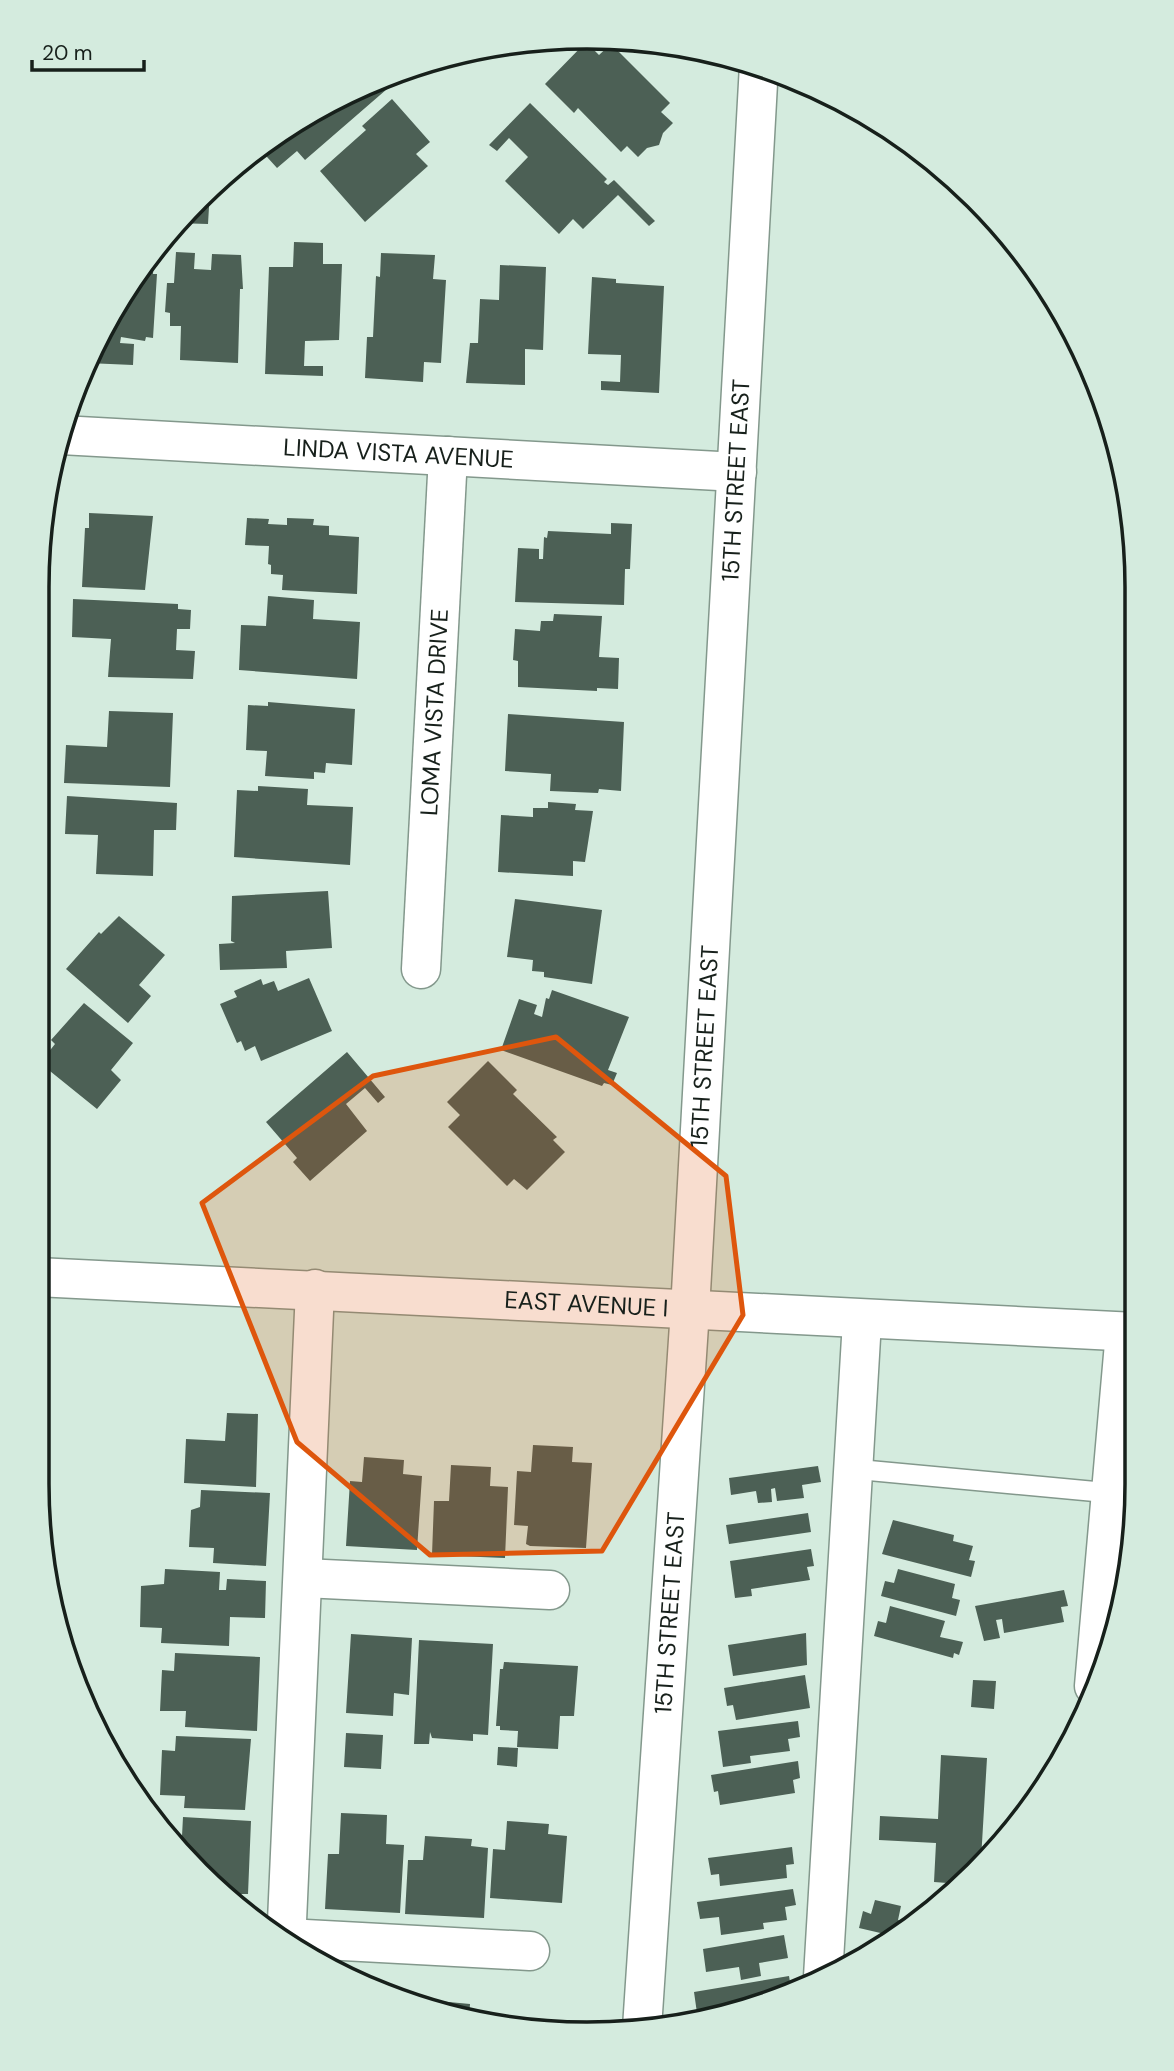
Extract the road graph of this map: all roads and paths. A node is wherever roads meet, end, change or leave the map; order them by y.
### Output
1 (758, 77) edge
2 (71, 436) edge
3 (448, 456) junction
4 (737, 472) junction
5 (421, 969) dead end
6 (49, 1278) edge
7 (315, 1289) junction
8 (690, 1310) junction
9 (862, 1321) junction
10 (1125, 1332) edge
11 (1125, 1374) edge
12 (853, 1469) junction
13 (1111, 1493) junction
14 (303, 1578) junction
15 (550, 1590) dead end
16 (1097, 1655) edge
17 (287, 1930) edge
18 (305, 1942) edge
19 (530, 1951) dead end
20 (824, 1968) edge
21 (643, 2019) edge

1 - 4 street, 15TH STREET EAST
2 - 3 street, LINDA VISTA AVENUE
3 - 4 street, LINDA VISTA AVENUE
3 - 5 street, LOMA VISTA DRIVE
4 - 8 street, 15TH STREET EAST
6 - 7 street, EAST AVENUE I
7 - 8 street, EAST AVENUE I
7 - 14 street
8 - 9 street, EAST AVENUE I
8 - 21 street, 15TH STREET EAST
9 - 10 street, EAST AVENUE I
9 - 12 street
11 - 13 street
12 - 13 lane
12 - 20 street
13 - 16 street
14 - 15 street
14 - 17 street
18 - 19 street

